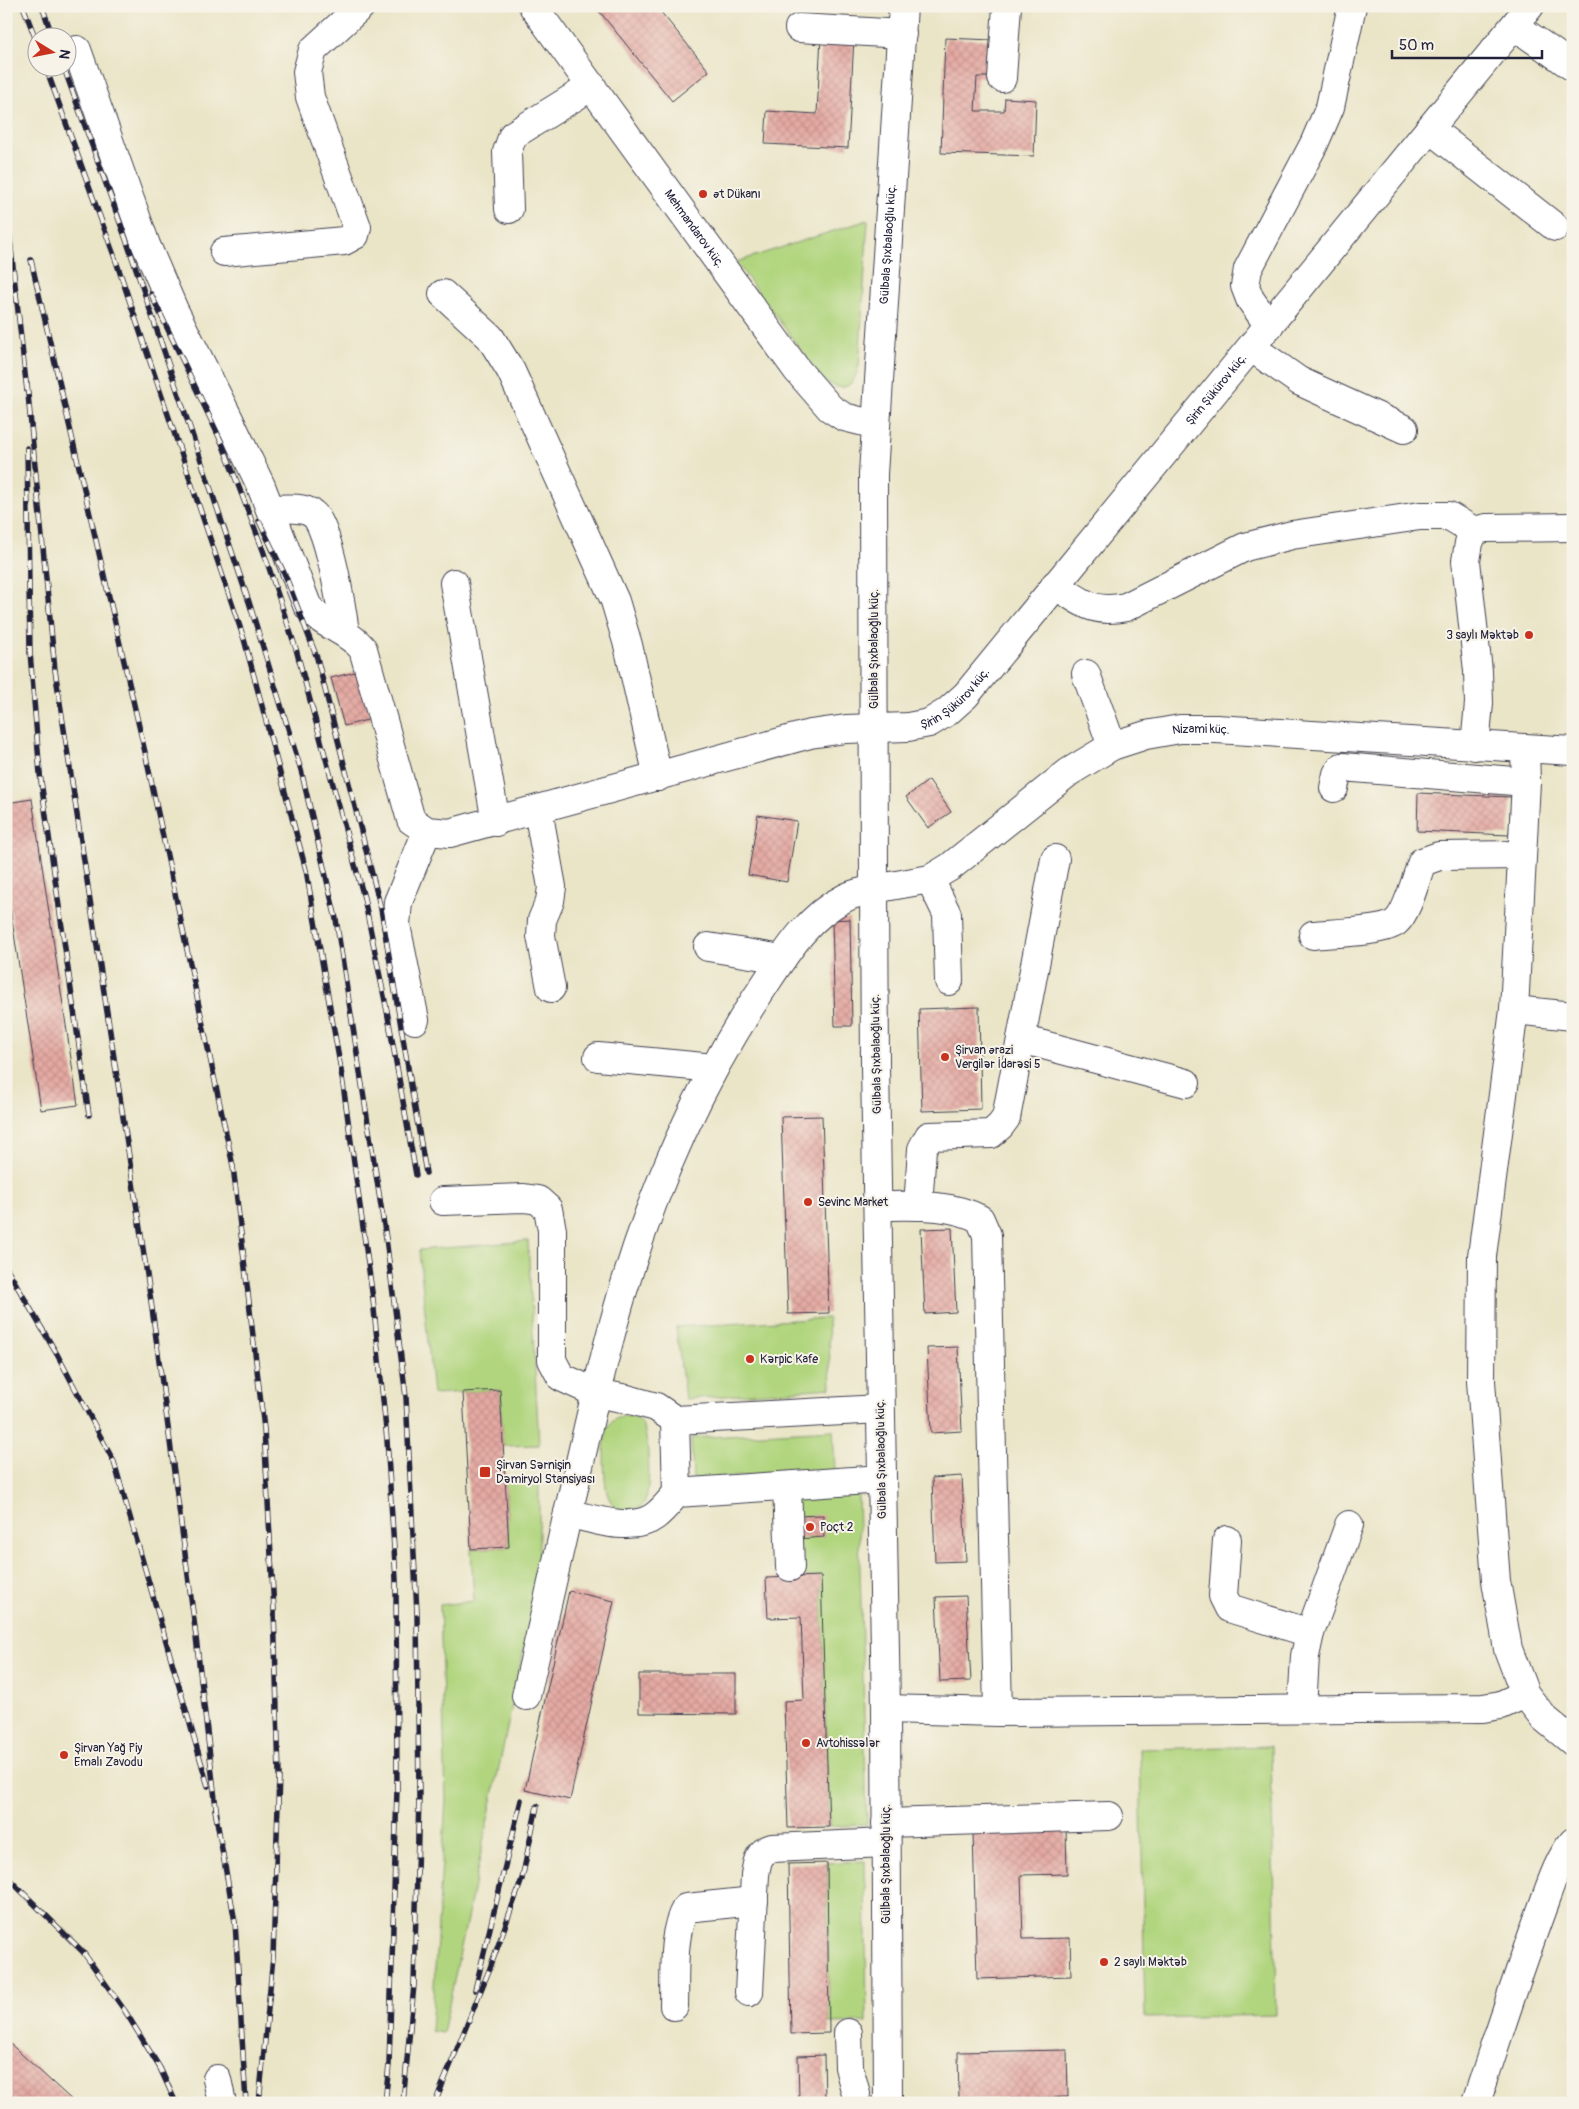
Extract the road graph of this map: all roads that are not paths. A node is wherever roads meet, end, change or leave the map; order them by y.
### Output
1 (360, 6) edge
2 (533, 6) edge
3 (903, 6) edge
4 (1007, 6) edge
5 (1352, 6) edge
6 (1523, 16) edge
7 (798, 28) dead end
8 (902, 34) junction
9 (78, 53) edge
10 (1573, 67) edge
11 (1002, 78) dead end
12 (592, 86) junction
13 (1430, 129) junction
14 (509, 209) dead end
15 (1555, 227) dead end
16 (224, 252) dead end
17 (443, 294) dead end
18 (1269, 326) junction
19 (1252, 348) junction
20 (876, 425) junction
21 (1404, 429) dead end
22 (270, 509) junction
23 (1573, 527) edge
24 (1474, 530) junction
25 (454, 583) dead end
26 (1055, 585) junction
27 (345, 632) junction
28 (1086, 674) dead end
29 (874, 729) junction
30 (1112, 746) junction
31 (1474, 746) junction
32 (1525, 748) junction
33 (1573, 752) edge
34 (658, 777) junction
35 (1526, 782) junction
36 (1334, 788) dead end
37 (538, 810) junction
38 (496, 822) junction
39 (427, 831) junction
40 (1521, 855) junction
41 (1055, 859) dead end
42 (930, 879) junction
43 (874, 889) junction
44 (1313, 935) dead end
45 (708, 947) dead end
46 (782, 959) junction
47 (949, 981) dead end
48 (551, 988) dead end
49 (1514, 1010) junction
50 (1573, 1016) edge
51 (415, 1020) dead end
52 (1021, 1039) junction
53 (598, 1057) dead end
54 (714, 1068) junction
55 (1186, 1084) dead end
56 (443, 1201) dead end
57 (879, 1206) junction
58 (918, 1206) junction
59 (596, 1393) junction
60 (880, 1409) junction
61 (675, 1420) junction
62 (882, 1479) junction
63 (787, 1486) junction
64 (677, 1494) junction
65 (568, 1514) junction
66 (1349, 1525) dead end
67 (1227, 1540) dead end
68 (790, 1567) dead end
69 (1310, 1633) junction
70 (1525, 1694) junction
71 (526, 1696) dead end
72 (886, 1709) junction
73 (1302, 1709) junction
74 (998, 1712) junction
75 (1573, 1742) edge
76 (1109, 1816) dead end
77 (886, 1833) junction
78 (1573, 1842) edge
79 (754, 1901) junction
80 (749, 1992) dead end
81 (674, 2006) dead end
82 (848, 2033) dead end
83 (888, 2098) edge
84 (850, 2099) edge
85 (1476, 2103) edge

1 - 16 street
2 - 12 street, Mehmandarov küç.
3 - 8 street, Gülbala Şıxbalaoğlu küç.
4 - 11 street
5 - 18 street
6 - 10 street
6 - 13 street, Şirin Şükürov küç.
7 - 8 street
8 - 20 street, Gülbala Şıxbalaoğlu küç.
9 - 22 street
12 - 14 street
12 - 20 street, Mehmandarov küç.
13 - 15 street
13 - 18 street, Şirin Şükürov küç.
17 - 34 street
18 - 19 street, Şirin Şükürov küç.
19 - 21 street
19 - 26 street, Şirin Şükürov küç.
20 - 29 street, Gülbala Şıxbalaoğlu küç.
22 - 27 street
22 - 27 street
23 - 24 street
24 - 26 street
24 - 31 street
25 - 38 street
26 - 29 street, Şirin Şükürov küç.
27 - 39 street
28 - 30 street
29 - 34 street, Şirin Şükürov küç.
29 - 43 street, Gülbala Şıxbalaoğlu küç.
30 - 31 street, Nizami küç.
30 - 42 street, Nizami küç.
31 - 32 street, Nizami küç.
32 - 33 street, Nizami küç.
32 - 35 street
34 - 37 street, Şirin Şükürov küç.
35 - 36 street
35 - 40 street
37 - 38 street, Şirin Şükürov küç.
37 - 48 street
38 - 39 street, Şirin Şükürov küç.
39 - 51 street
40 - 44 street
40 - 49 street
41 - 52 street
42 - 43 street, Nizami küç.
42 - 47 street
43 - 46 street, Nizami küç.
43 - 57 street, Gülbala Şıxbalaoğlu küç.
45 - 46 street
46 - 54 street, Nizami küç.
49 - 50 street
49 - 70 street
52 - 55 street
52 - 58 street
53 - 54 street
54 - 59 street, Nizami küç.
56 - 59 street
57 - 58 street
57 - 60 street, Gülbala Şıxbalaoğlu küç.
58 - 74 street
59 - 61 street
59 - 65 street, Nizami küç.
60 - 61 street
60 - 62 street, Gülbala Şıxbalaoğlu küç.
61 - 64 street
62 - 63 street
62 - 72 street, Gülbala Şıxbalaoğlu küç.
63 - 64 street
63 - 68 street
64 - 65 street
65 - 71 street, Nizami küç.
66 - 69 street
67 - 69 street
69 - 73 street
70 - 73 street
70 - 75 street
72 - 74 street
72 - 77 street, Gülbala Şıxbalaoğlu küç.
73 - 74 street
76 - 77 street
77 - 79 street
77 - 83 street, Gülbala Şıxbalaoğlu küç.
78 - 85 street
79 - 80 street
79 - 81 street
82 - 84 street
83 - 84 street

